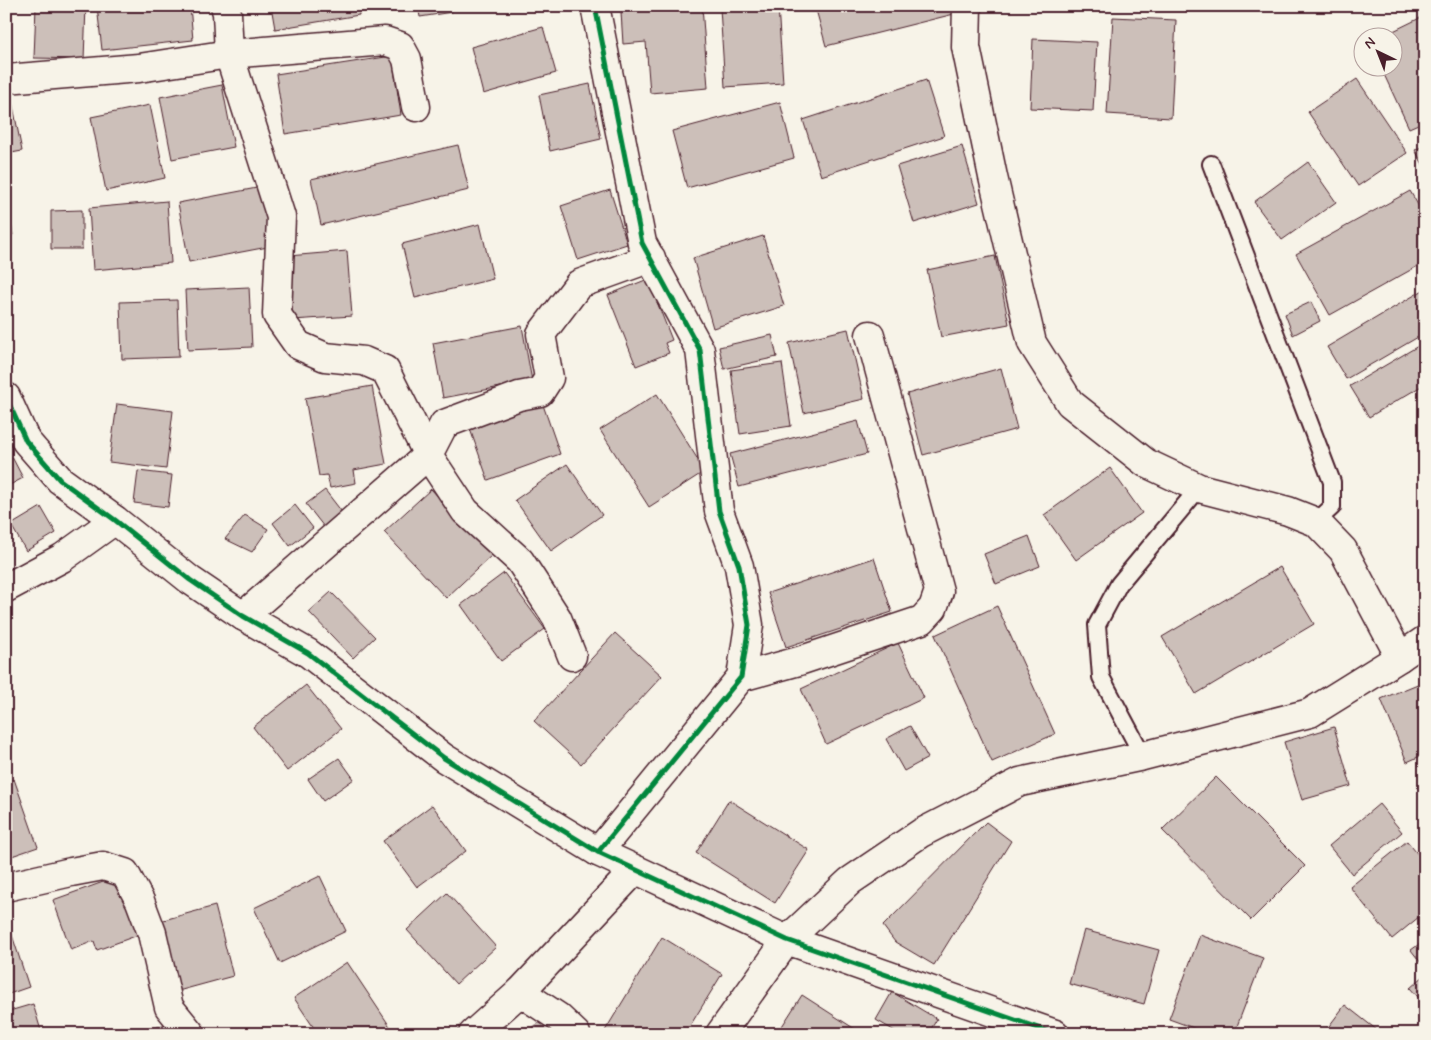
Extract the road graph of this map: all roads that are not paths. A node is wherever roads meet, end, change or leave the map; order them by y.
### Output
1 (225, 6) edge
2 (594, 6) edge
3 (967, 6) edge
4 (229, 54) junction
5 (6, 79) edge
6 (416, 107) dead end
7 (1211, 164) dead end
8 (651, 258) junction
9 (870, 335) dead end
10 (6, 397) edge
11 (428, 455) junction
12 (1199, 488) junction
13 (115, 520) junction
14 (1316, 522) junction
15 (6, 588) edge
16 (243, 616) junction
17 (1425, 640) edge
18 (572, 656) dead end
19 (1400, 657) junction
20 (741, 677) junction
21 (1143, 756) junction
22 (598, 852) junction
23 (635, 870) junction
24 (6, 887) edge
25 (787, 940) junction
26 (520, 992) junction
27 (191, 1034) edge
28 (473, 1034) edge
29 (576, 1034) edge
30 (720, 1034) edge
31 (1055, 1034) edge

1 - 4 street
2 - 8 street
3 - 12 street
4 - 5 street
4 - 6 street
4 - 11 street
7 - 14 lane
8 - 11 street
8 - 20 street
9 - 20 street
10 - 13 street
11 - 16 street
11 - 18 street
12 - 14 street
12 - 21 lane
13 - 15 street
13 - 16 street
14 - 19 street
16 - 22 street
17 - 19 street
19 - 21 street
20 - 22 street
21 - 25 street
22 - 23 street
23 - 25 street
23 - 26 street
24 - 27 street
25 - 30 street
25 - 31 street
26 - 28 street
26 - 29 street

